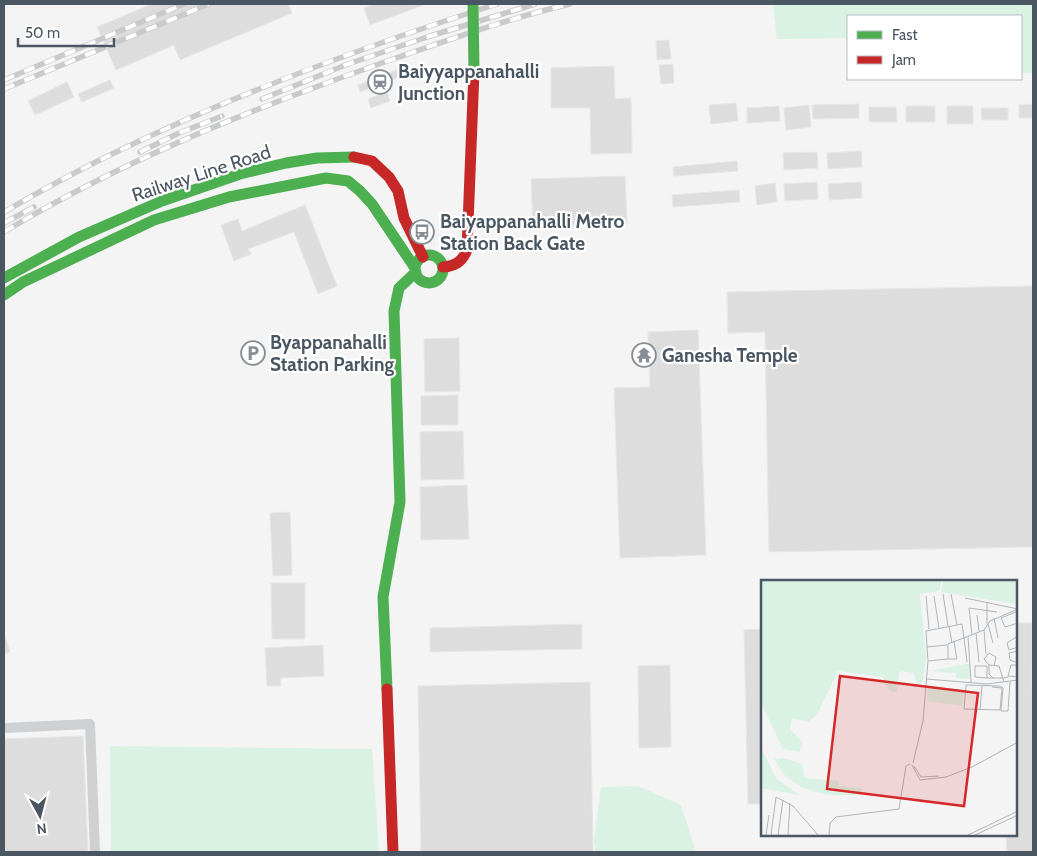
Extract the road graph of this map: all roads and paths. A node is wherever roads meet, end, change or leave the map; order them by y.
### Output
1 (473, 4) edge
2 (423, 257) junction
3 (443, 268) junction
4 (416, 270) junction
5 (4, 278) edge
6 (4, 295) edge
7 (4, 728) edge
8 (95, 852) edge
9 (393, 852) edge

1 - 3 main road, bridge
2 - 3 main road
2 - 4 main road
2 - 5 main road, Railway Line Road
3 - 4 main road
4 - 6 main road, Railway Line Road
4 - 9 main road
7 - 8 street

